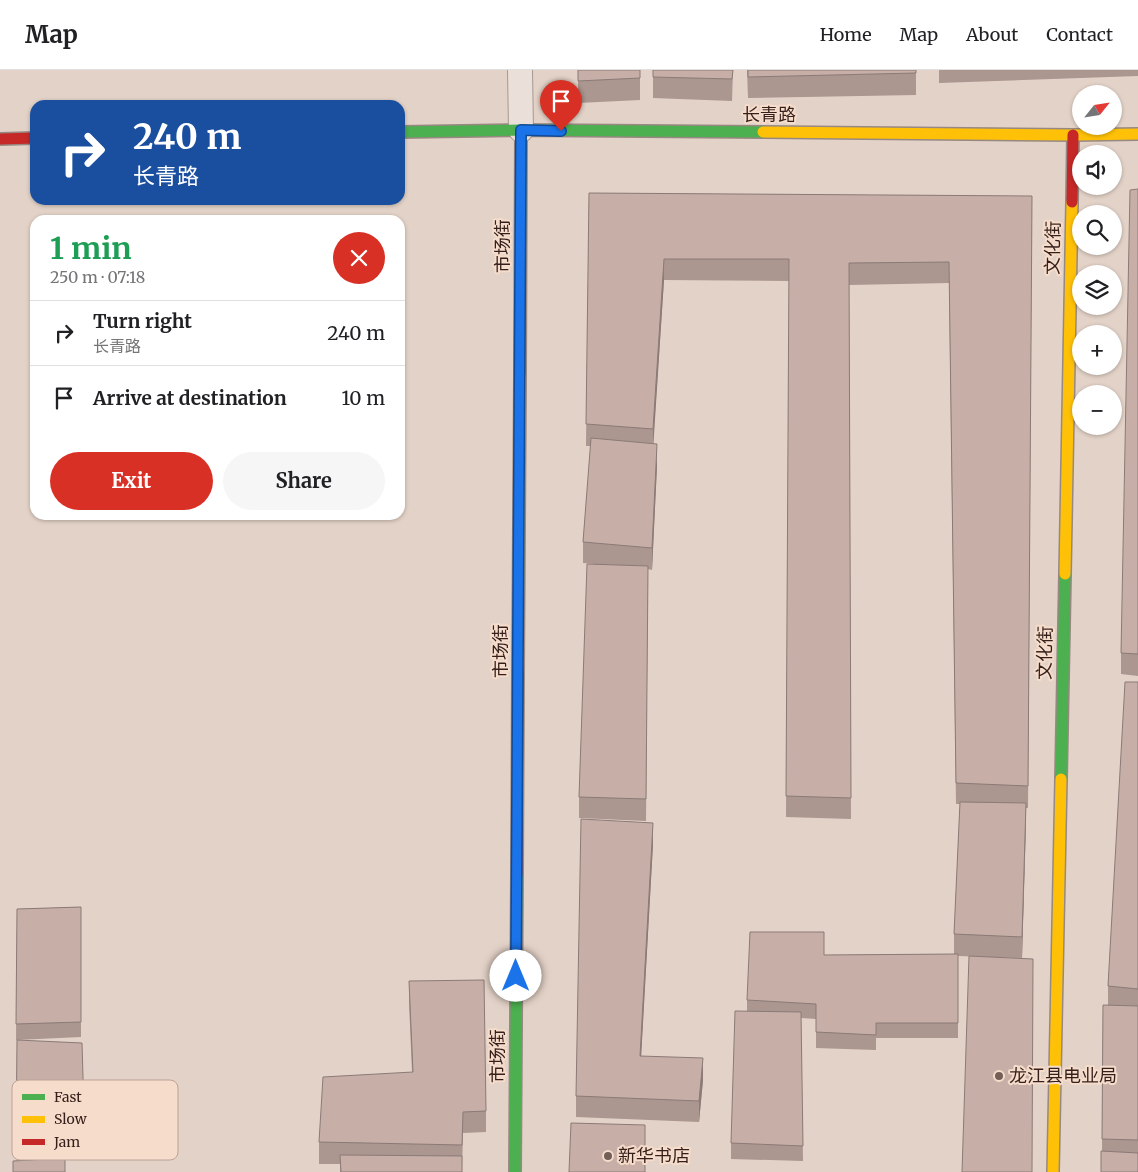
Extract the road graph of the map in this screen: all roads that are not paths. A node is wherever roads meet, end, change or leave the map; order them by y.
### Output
1 (520, 70) edge
2 (521, 130) junction
3 (405, 132) edge
4 (1122, 134) edge
5 (1138, 134) edge
6 (1072, 135) edge
7 (1073, 135) edge
8 (30, 138) edge
9 (0, 139) edge
10 (515, 1172) edge
11 (1053, 1172) edge

1 - 2 street
2 - 3 street, 长青路
2 - 6 street, 长青路
2 - 10 street, 市场街
4 - 5 street, 长青路
7 - 11 street, 文化街
8 - 9 street

